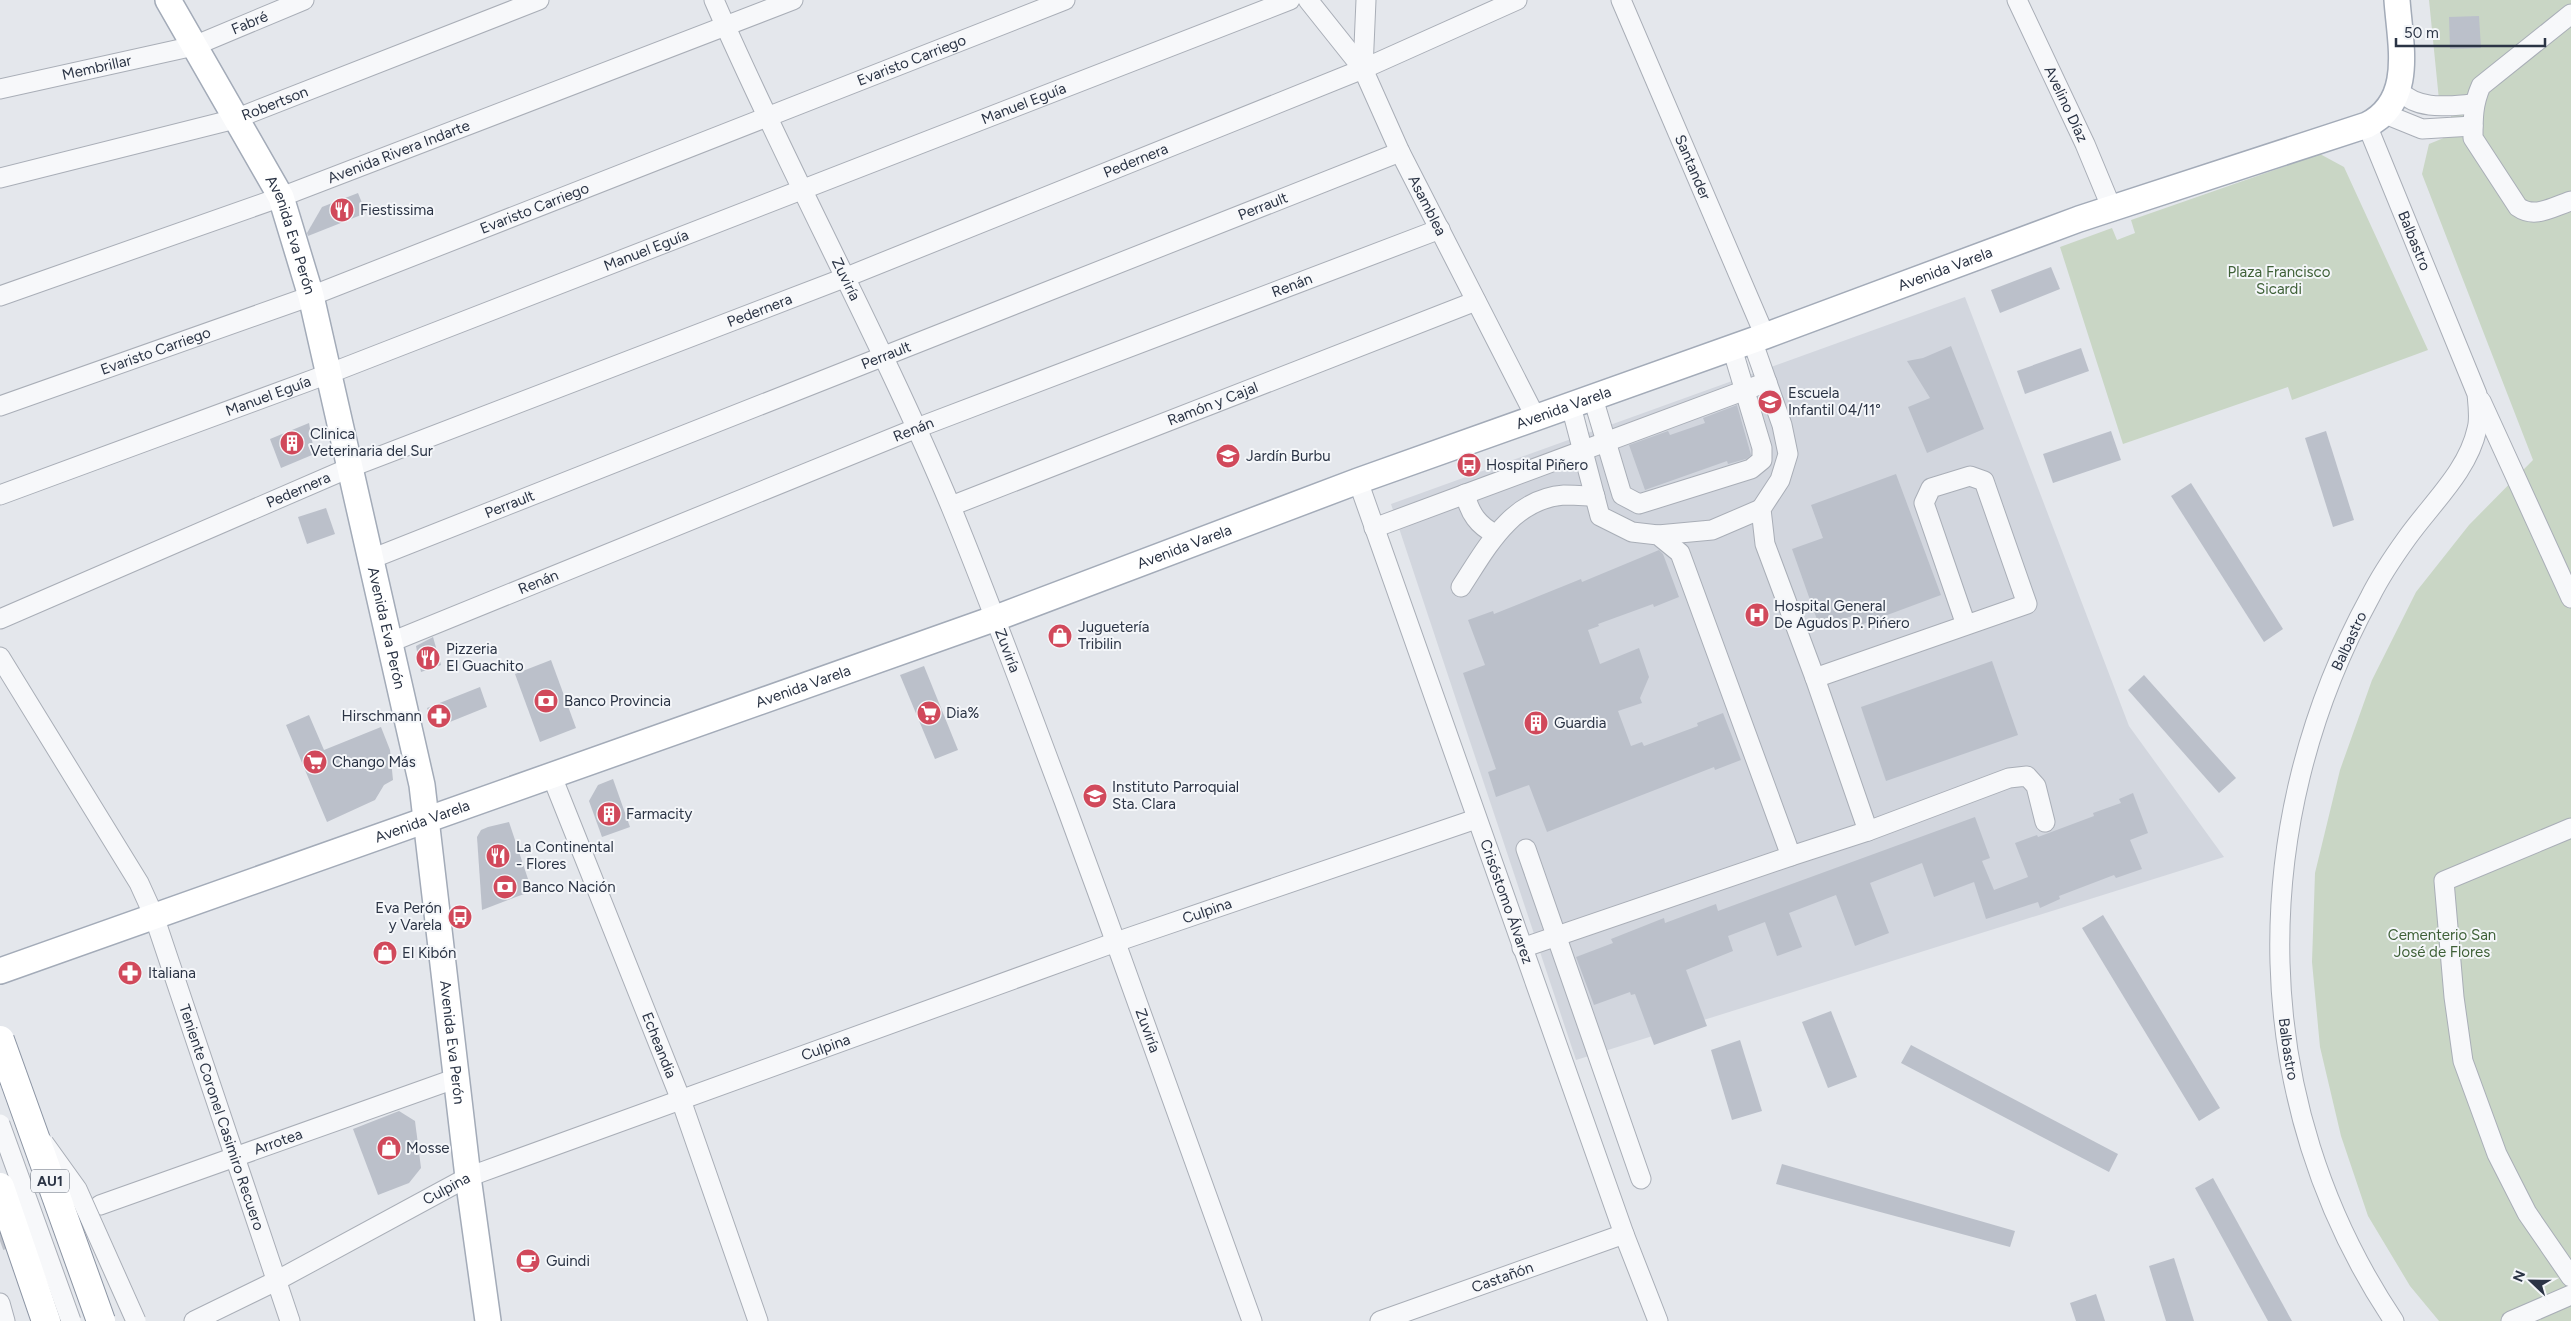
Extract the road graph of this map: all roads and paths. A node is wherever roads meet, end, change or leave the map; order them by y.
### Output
1 (168, 0) edge
2 (304, 0) edge
3 (539, 0) edge
4 (714, 0) edge
5 (794, 0) edge
6 (1065, 0) edge
7 (1290, 0) edge
8 (1308, 0) edge
9 (1366, 0) edge
10 (1517, 0) edge
11 (1621, 0) edge
12 (2017, 0) edge
13 (2397, 0) edge
14 (2571, 14) edge
15 (725, 26) junction
16 (194, 46) junction
17 (1363, 69) junction
18 (0, 89) edge
19 (2398, 90) junction
20 (2473, 104) junction
21 (768, 118) junction
22 (236, 119) junction
23 (2376, 120) junction
24 (2473, 126) junction
25 (1400, 152) junction
26 (0, 178) edge
27 (802, 190) junction
28 (281, 197) junction
29 (2571, 200) edge
30 (2112, 209) junction
31 (1440, 228) junction
32 (844, 278) junction
33 (0, 296) edge
34 (311, 296) junction
35 (1476, 301) junction
36 (1750, 341) junction
37 (884, 356) junction
38 (328, 374) junction
39 (1767, 382) junction
40 (1746, 391) junction
41 (2477, 394) junction
42 (1582, 402) junction
43 (0, 406) edge
44 (1536, 418) junction
45 (917, 428) junction
46 (1606, 443) junction
47 (1582, 451) junction
48 (349, 468) junction
49 (1358, 482) junction
50 (0, 494) edge
51 (1465, 494) junction
52 (1595, 496) junction
53 (950, 506) junction
54 (1761, 509) junction
55 (1374, 528) junction
56 (1495, 534) junction
57 (1658, 535) junction
58 (371, 559) junction
59 (1461, 587) dead end
60 (2571, 598) edge
61 (996, 618) junction
62 (0, 619) edge
63 (1966, 625) junction
64 (391, 642) junction
65 (0, 657) edge
66 (1815, 678) junction
67 (551, 774) junction
68 (1476, 819) junction
69 (427, 820) junction
70 (2046, 822) dead end
71 (2571, 828) edge
72 (1868, 831) junction
73 (1526, 849) dead end
74 (1791, 856) junction
75 (154, 916) junction
76 (1557, 937) junction
77 (1116, 942) junction
78 (1522, 948) junction
79 (0, 971) edge
80 (0, 1040) edge
81 (457, 1078) junction
82 (681, 1100) junction
83 (30, 1122) junction
84 (0, 1124) edge
85 (235, 1159) junction
86 (468, 1177) junction
87 (1642, 1179) dead end
88 (0, 1187) edge
89 (100, 1205) dead end
90 (1624, 1234) junction
91 (2571, 1277) edge
92 (276, 1281) junction
93 (2571, 1295) edge
94 (0, 1302) edge
95 (5, 1321) edge
96 (46, 1321) edge
97 (71, 1321) edge
98 (101, 1321) edge
99 (136, 1321) edge
100 (194, 1321) edge
101 (290, 1321) edge
102 (488, 1321) edge
103 (758, 1321) edge
104 (1252, 1321) edge
105 (1380, 1321) edge
106 (1658, 1321) edge
107 (2394, 1321) edge
108 (2511, 1321) edge

1 - 16 main road, Avenida Eva Perón
2 - 16 street, Fabré
3 - 22 street, Robertson
4 - 15 street, Zuviría
5 - 15 street, Avenida Rivera Indarte
6 - 21 street, Evaristo Carriego
7 - 27 street, Manuel Eguía
8 - 17 street, Asamblea
9 - 17 street
10 - 17 street, Pedernera
11 - 36 street, Santander
12 - 30 street, Avelino Díaz
13 - 19 main road
14 - 20 street
15 - 21 street, Zuviría
15 - 28 street, Avenida Rivera Indarte
16 - 18 street, Membrillar
16 - 22 main road, Avenida Eva Perón
17 - 25 street, Asamblea
17 - 32 street, Pedernera
19 - 20 street
19 - 23 main road
20 - 24 street
21 - 27 street, Zuviría
21 - 34 street, Evaristo Carriego
22 - 26 street, Robertson
22 - 28 main road, Avenida Eva Perón
23 - 24 street
23 - 30 main road, Avenida Varela
23 - 41 street, Balbastro
24 - 29 street
25 - 31 street, Asamblea
25 - 37 street, Perrault
27 - 32 street, Zuviría
27 - 38 street, Manuel Eguía
28 - 33 street, Avenida Rivera Indarte
28 - 34 main road, Avenida Eva Perón
30 - 36 main road, Avenida Varela
31 - 35 street, Asamblea
31 - 45 street, Renán
32 - 37 street, Zuviría
32 - 48 street, Pedernera
34 - 38 main road, Avenida Eva Perón
34 - 43 street, Evaristo Carriego
35 - 44 street, Asamblea
35 - 53 street, Ramón y Cajal
36 - 39 street
36 - 40 street
36 - 42 main road, Avenida Varela
37 - 45 street, Zuviría
37 - 58 street, Perrault
38 - 48 main road, Avenida Eva Perón
38 - 50 street, Manuel Eguía
39 - 40 street
39 - 54 street
40 - 46 street
40 - 46 street
41 - 60 street
41 - 107 street, Balbastro
42 - 44 main road, Avenida Varela
42 - 46 street
42 - 47 street
44 - 49 main road, Avenida Varela
45 - 53 street, Zuviría
45 - 64 street, Renán
46 - 47 street
47 - 51 street
47 - 52 street
48 - 58 main road, Avenida Eva Perón
48 - 62 street, Pedernera
49 - 55 street, Crisóstomo Álvarez
49 - 61 main road, Avenida Varela
51 - 55 street
51 - 56 street
52 - 56 street
52 - 57 street
53 - 61 street, Zuviría
54 - 57 street
54 - 66 street
55 - 68 street, Crisóstomo Álvarez
56 - 59 street
57 - 74 street
58 - 64 main road, Avenida Eva Perón
61 - 67 main road, Avenida Varela
61 - 77 street, Zuviría
63 - 63 street
63 - 66 street
64 - 69 main road, Avenida Eva Perón
65 - 75 street, Teniente Coronel Casimiro Recuero
66 - 72 street
67 - 69 main road, Avenida Varela
67 - 82 street, Echeandia
68 - 77 street, Culpina
68 - 78 street, Crisóstomo Álvarez
69 - 75 main road, Avenida Varela
69 - 81 main road, Avenida Eva Perón
70 - 72 street
71 - 91 street
72 - 74 street
73 - 76 street
74 - 76 street
75 - 79 main road, Avenida Varela
75 - 85 street, Teniente Coronel Casimiro Recuero
76 - 78 street
76 - 87 street
77 - 82 street, Culpina
77 - 104 street, Zuviría
78 - 90 street, Crisóstomo Álvarez
80 - 83 highway, AU1, bridge
81 - 85 street, Arrotea
81 - 86 main road, Avenida Eva Perón
82 - 86 street, Culpina
82 - 103 street, Echeandia
83 - 98 highway, AU1, bridge
83 - 99 street, bridge
84 - 97 street, bridge
85 - 89 street, Arrotea
85 - 92 street, Teniente Coronel Casimiro Recuero
86 - 92 street, Culpina
86 - 102 main road, Avenida Eva Perón
88 - 96 highway, bridge
90 - 105 street, Castañón
90 - 106 street, Crisóstomo Álvarez
92 - 100 street, Culpina
92 - 101 street, Teniente Coronel Casimiro Recuero
93 - 108 street
94 - 95 street

